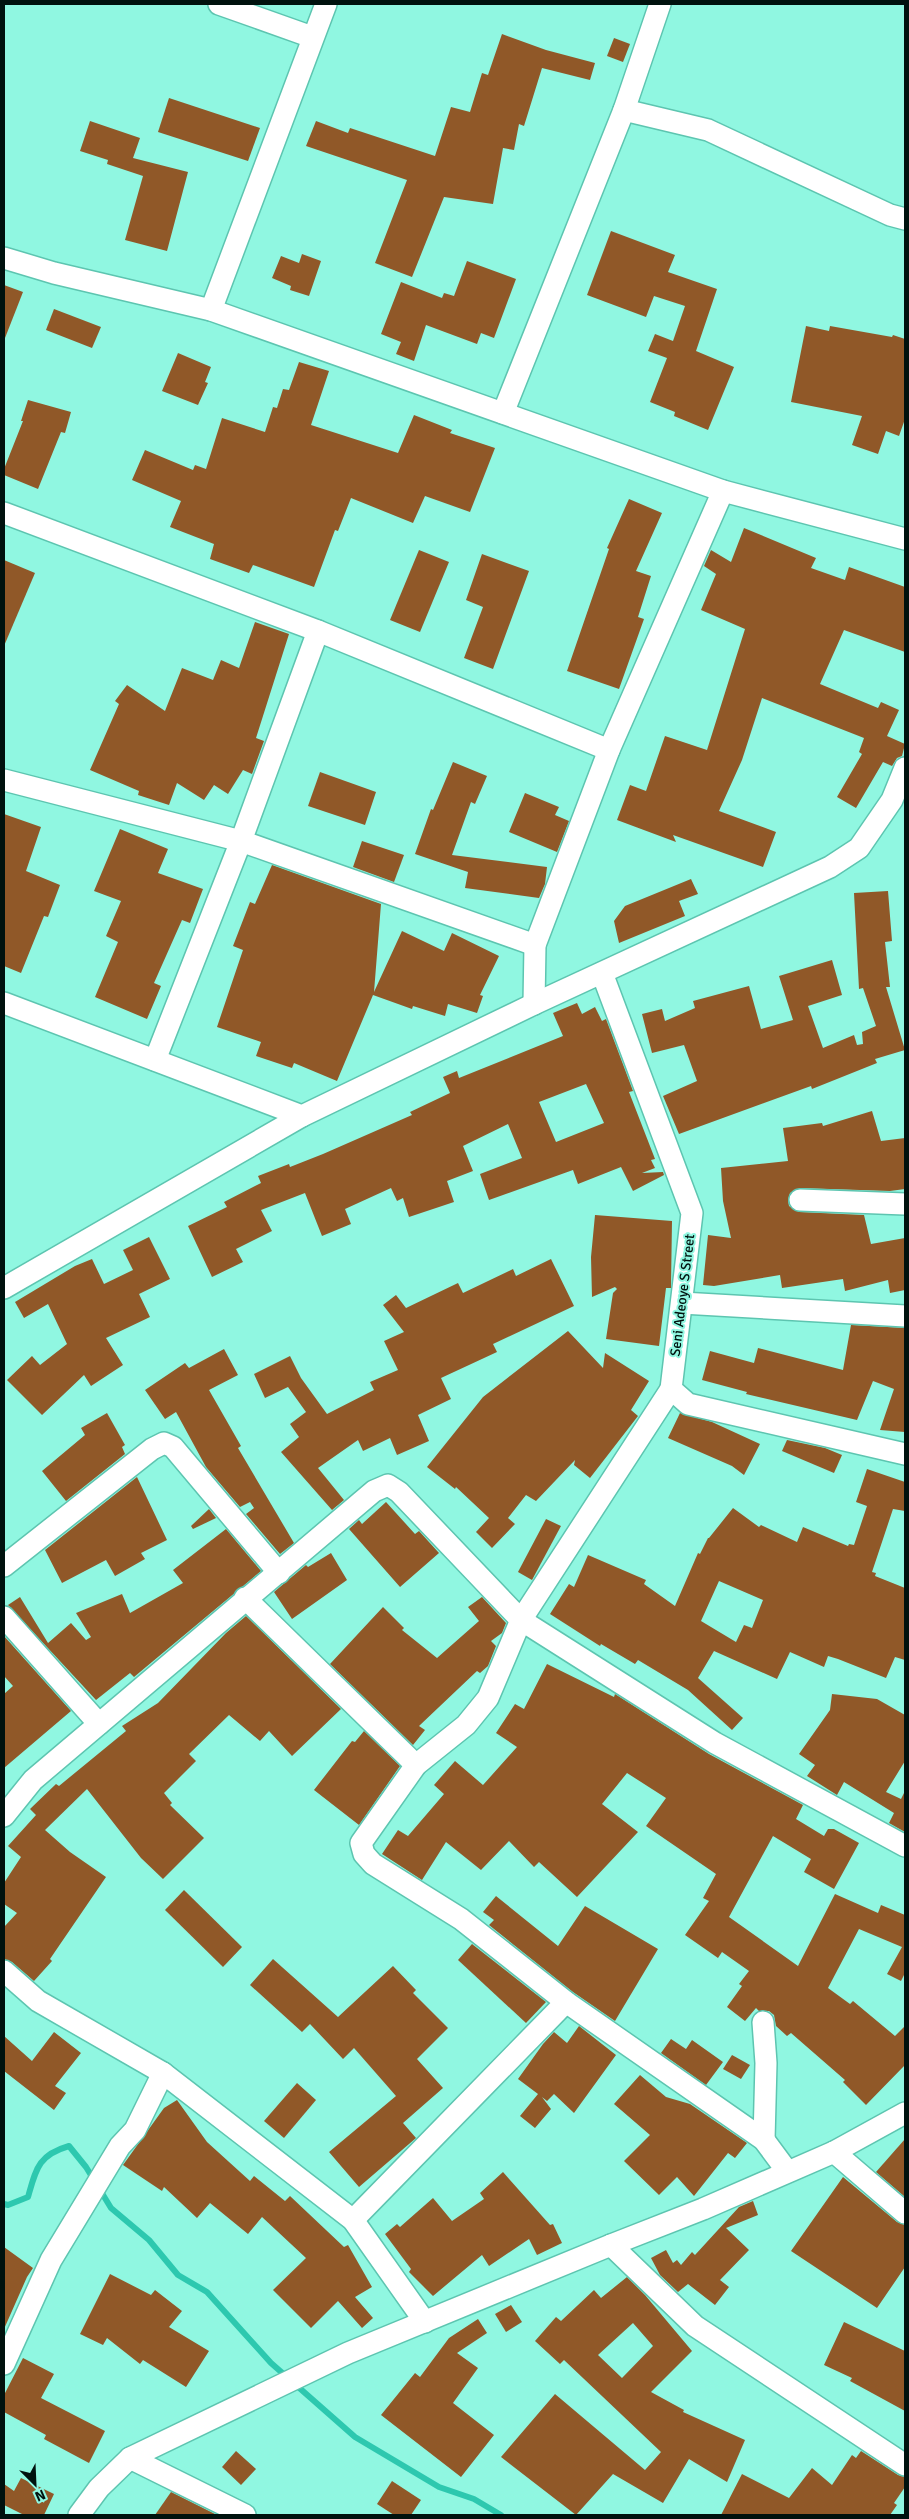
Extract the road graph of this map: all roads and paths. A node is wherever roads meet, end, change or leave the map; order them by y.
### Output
1 (219, 4) edge
2 (326, 4) edge
3 (660, 4) edge
4 (312, 36) junction
5 (624, 110) junction
6 (905, 220) edge
7 (4, 258) edge
8 (211, 310) junction
9 (503, 413) junction
10 (723, 491) junction
11 (4, 513) edge
12 (905, 539) edge
13 (318, 631) junction
14 (609, 750) junction
15 (905, 768) edge
16 (4, 780) edge
17 (241, 842) junction
18 (535, 945) junction
19 (602, 973) junction
20 (4, 1003) edge
21 (534, 1004) junction
22 (155, 1060) junction
23 (302, 1116) junction
24 (800, 1200) dead end
25 (905, 1204) edge
26 (4, 1288) edge
27 (682, 1303) junction
28 (905, 1316) edge
29 (671, 1389) junction
30 (905, 1454) edge
31 (4, 1566) edge
32 (279, 1573) junction
33 (245, 1598) junction
34 (4, 1617) edge
35 (521, 1620) junction
36 (99, 1724) junction
37 (416, 1764) junction
38 (4, 1816) edge
39 (905, 1846) edge
40 (4, 1971) edge
41 (566, 2002) junction
42 (763, 2022) dead end
43 (163, 2073) junction
44 (905, 2113) edge
45 (764, 2140) junction
46 (834, 2152) junction
47 (787, 2171) junction
48 (905, 2212) edge
49 (353, 2220) junction
50 (611, 2245) junction
51 (425, 2322) junction
52 (4, 2364) edge
53 (130, 2458) junction
54 (905, 2465) edge
55 (79, 2515) edge
56 (245, 2515) edge

1 - 4 street
2 - 4 street
3 - 5 street
4 - 8 street
5 - 6 street
5 - 9 street
7 - 8 street
8 - 9 street
9 - 10 street
10 - 12 street
10 - 14 street
11 - 13 street
13 - 14 street
13 - 17 street
14 - 18 street
15 - 19 street
16 - 17 street
17 - 18 street
17 - 22 street
18 - 21 street
19 - 21 street
19 - 27 street, Seni Adeoye S Street
20 - 22 street
21 - 23 street
22 - 23 street
23 - 26 street
24 - 25 street
27 - 28 street
27 - 29 street, Seni Adeoye S Street
29 - 30 street
29 - 35 street
31 - 32 street
32 - 33 street
32 - 35 street
33 - 36 street
33 - 37 street
34 - 36 street
35 - 37 street
35 - 39 street
36 - 38 street
37 - 41 street
40 - 43 street
41 - 45 street
41 - 49 street
42 - 45 street
43 - 49 street
43 - 52 street
44 - 46 street
45 - 47 street
46 - 47 street
46 - 48 street
47 - 50 street
49 - 51 street
50 - 51 street
50 - 54 street
51 - 53 street
53 - 55 street
53 - 56 street

